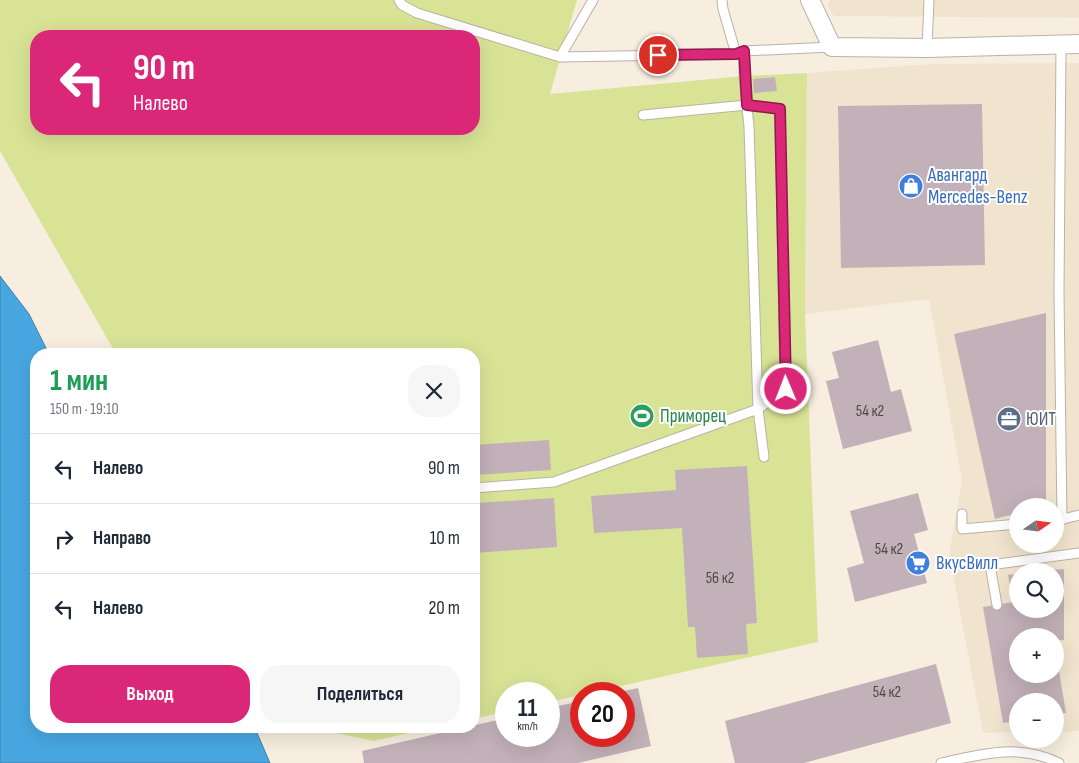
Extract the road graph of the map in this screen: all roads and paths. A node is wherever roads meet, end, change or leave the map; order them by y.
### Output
1 (399, 0) edge
2 (593, 0) edge
3 (722, 0) edge
4 (810, 0) edge
5 (929, 0) edge
6 (472, 30) edge
7 (480, 33) edge
8 (1060, 44) junction
9 (1079, 44) edge
10 (832, 47) junction
11 (927, 48) junction
12 (740, 52) junction
13 (560, 57) junction
14 (747, 105) junction
15 (643, 115) dead end
16 (758, 409) junction
17 (764, 457) dead end
18 (480, 488) edge
19 (1059, 498) edge
20 (962, 514) dead end
21 (1079, 516) edge
22 (1064, 519) edge
23 (1009, 525) edge
24 (1079, 553) edge
25 (997, 605) dead end
26 (941, 763) edge
27 (1059, 763) edge

1 - 6 lane
2 - 13 lane
3 - 12 lane
4 - 10 street
5 - 11 lane
7 - 13 lane
8 - 9 street
8 - 11 street
8 - 19 lane
10 - 11 street
10 - 12 lane
12 - 13 lane
12 - 14 lane
14 - 15 lane
14 - 16 lane
14 - 16 lane
16 - 17 lane
16 - 18 lane
20 - 23 lane
21 - 22 lane
24 - 25 lane
26 - 27 lane

